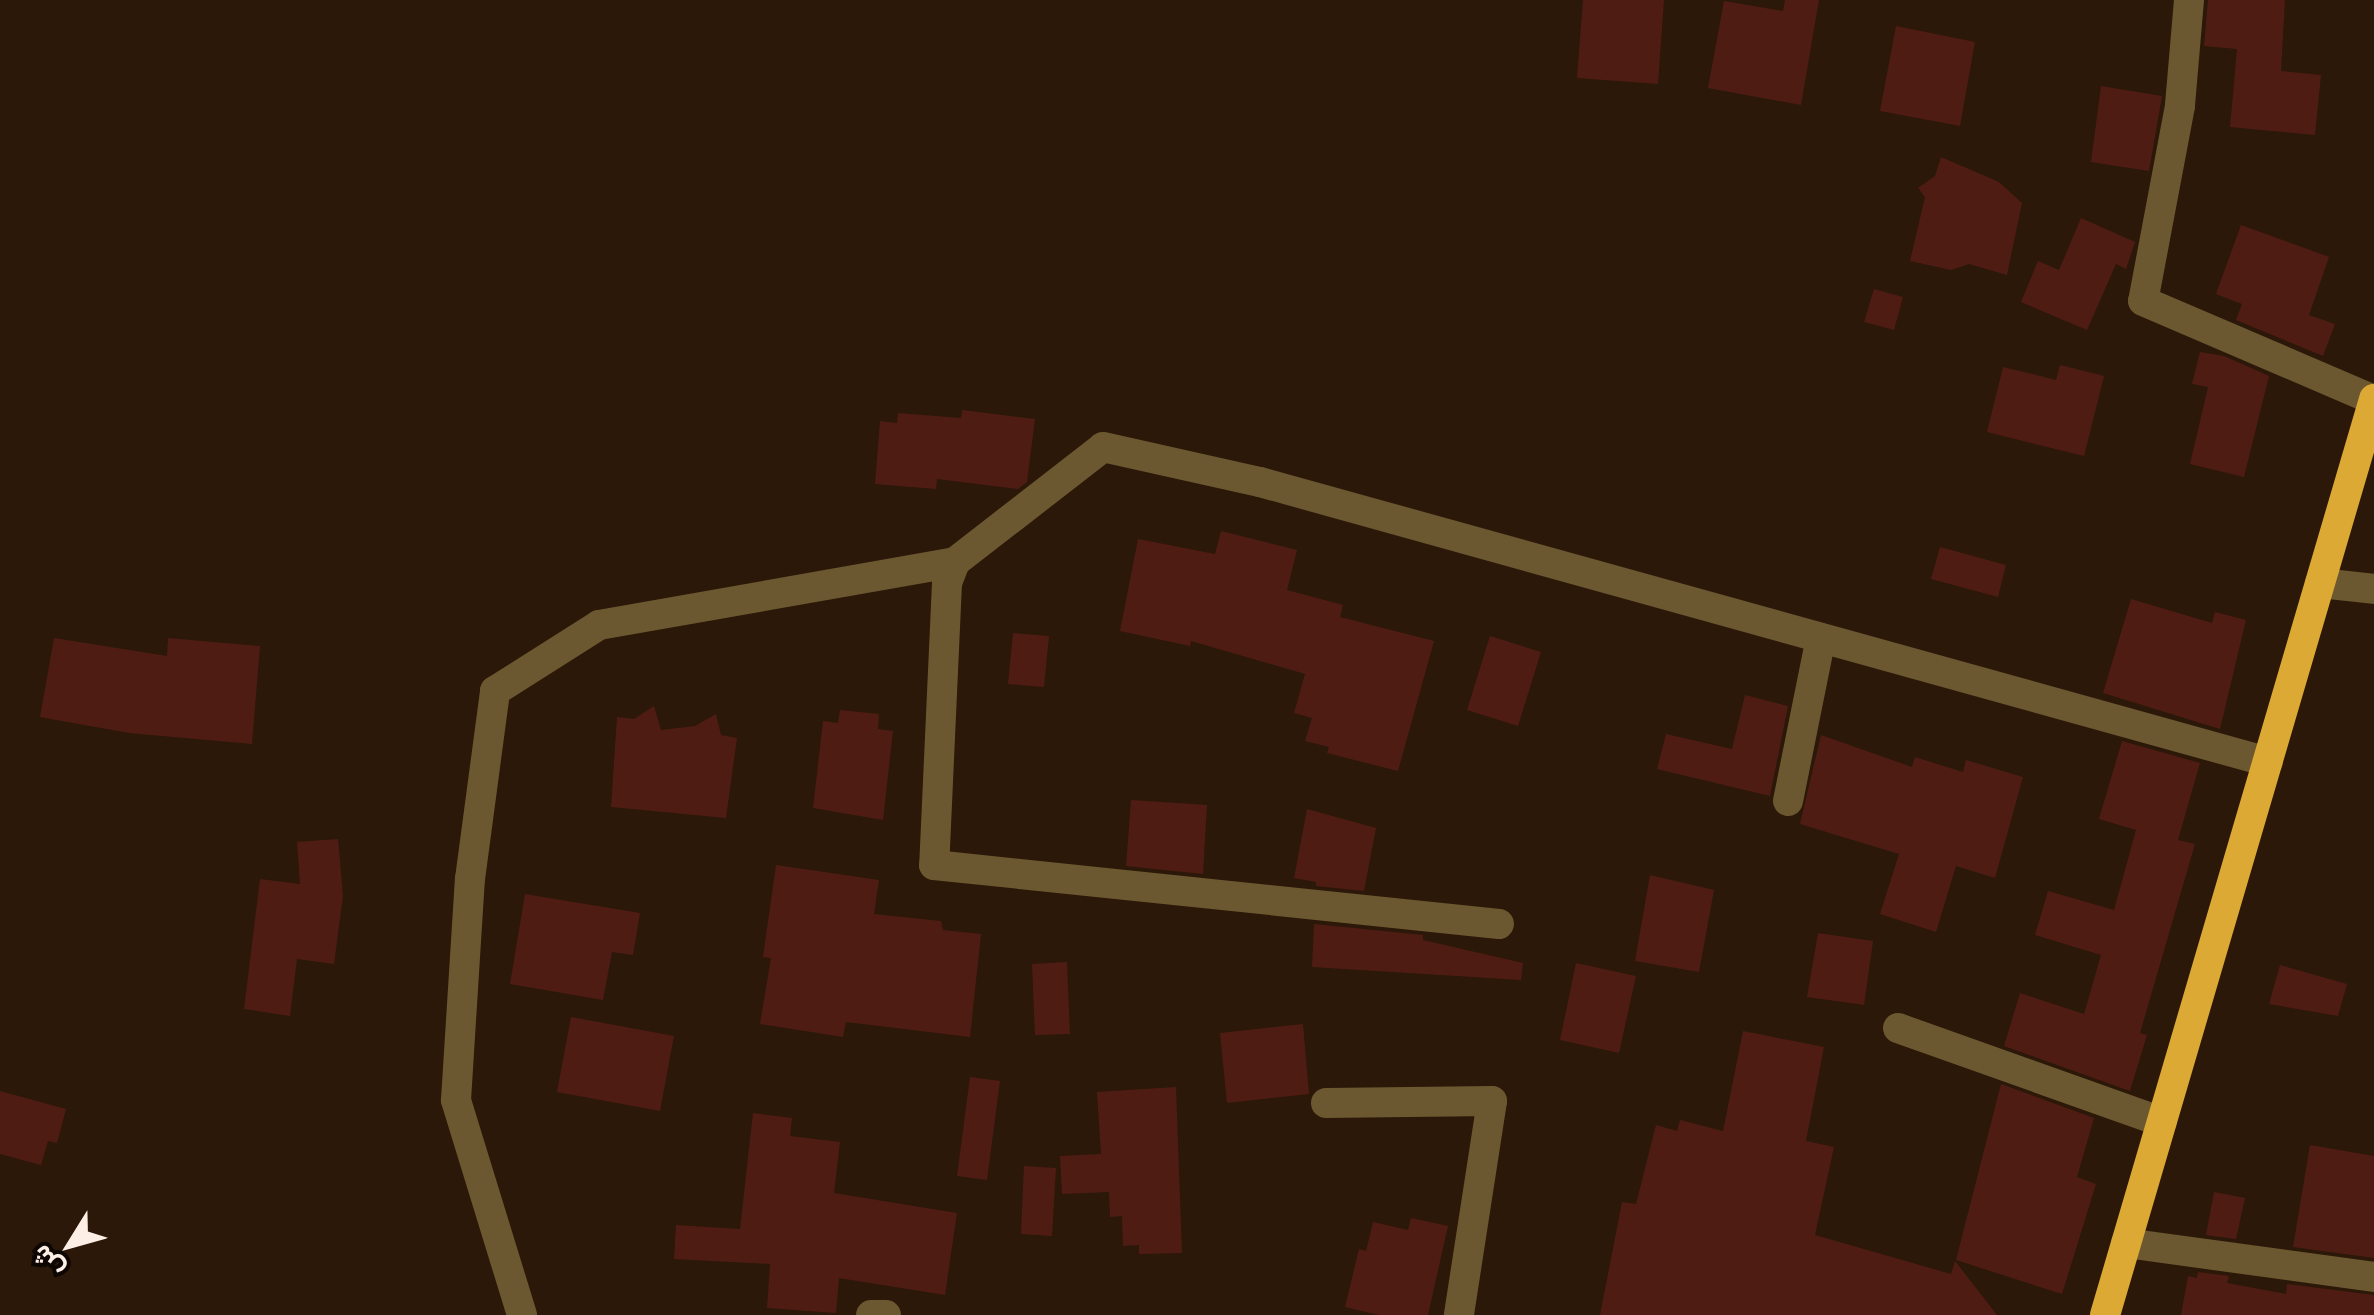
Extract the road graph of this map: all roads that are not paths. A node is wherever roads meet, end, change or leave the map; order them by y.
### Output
1 (2190, 0) edge
2 (2374, 399) edge
3 (955, 562) junction
4 (2320, 583) junction
5 (2374, 589) edge
6 (1820, 638) junction
7 (2268, 762) junction
8 (1788, 800) dead end
9 (1499, 924) dead end
10 (1898, 1028) dead end
11 (1326, 1103) dead end
12 (2162, 1122) junction
13 (2126, 1242) junction
14 (2374, 1277) edge
15 (522, 1315) edge
16 (870, 1315) edge
17 (886, 1315) edge
18 (1459, 1315) edge
19 (2105, 1315) edge

1 - 2 street
2 - 4 highway
3 - 6 street
3 - 9 street
3 - 15 street
4 - 5 street
4 - 7 highway
6 - 7 street
6 - 8 street
7 - 12 highway
10 - 12 street
11 - 18 street
12 - 13 highway
13 - 14 street
13 - 19 highway
16 - 17 street

